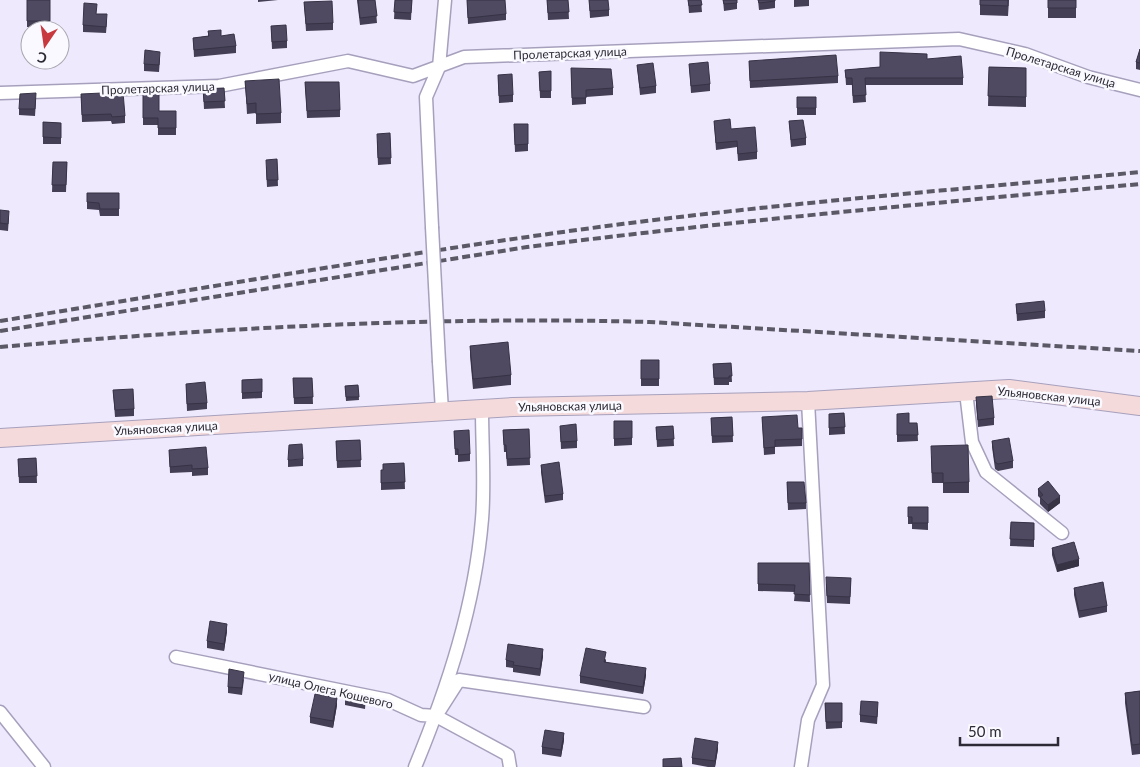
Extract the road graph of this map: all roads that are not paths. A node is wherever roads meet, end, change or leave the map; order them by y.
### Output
1 (445, 0) edge
2 (439, 67) junction
3 (1140, 90) edge
4 (0, 93) edge
5 (966, 392) junction
6 (808, 400) junction
7 (1140, 406) edge
8 (482, 409) junction
9 (442, 411) junction
10 (0, 438) edge
11 (1062, 533) dead end
12 (176, 657) dead end
13 (644, 707) dead end
14 (0, 712) edge
15 (436, 716) junction
16 (44, 767) edge
17 (415, 767) edge
18 (510, 767) edge
19 (802, 767) edge

1 - 2 street
2 - 3 street, Пролетарская улица
2 - 4 street, Пролетарская улица
2 - 9 street, bridge
5 - 6 main road, Ульяновская улица
5 - 7 main road, Ульяновская улица
5 - 11 street
6 - 8 main road, Ульяновская улица
6 - 19 street
8 - 9 main road, Ульяновская улица
8 - 15 street
9 - 10 main road, Ульяновская улица
12 - 15 street, улица Олега Кошевого
13 - 15 street
14 - 16 street
15 - 17 street
15 - 18 street, улица Олега Кошевого

